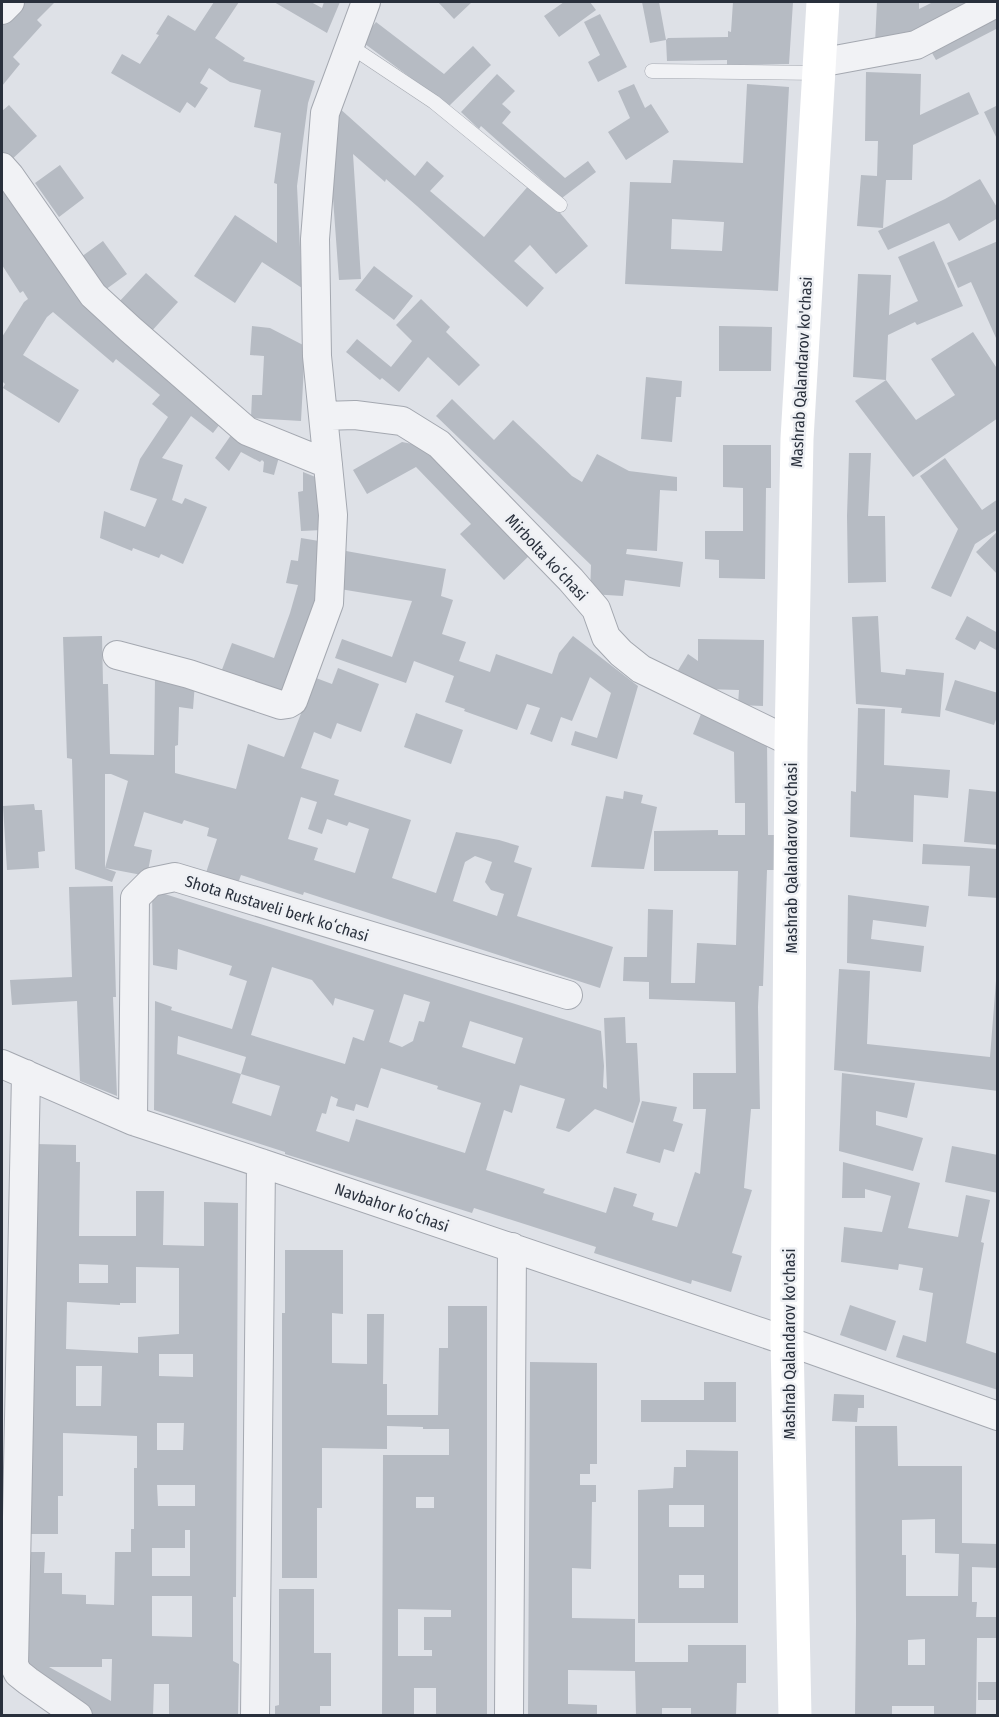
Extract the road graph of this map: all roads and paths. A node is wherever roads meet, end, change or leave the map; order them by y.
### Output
1 (10, 2) edge
2 (366, 2) edge
3 (823, 2) edge
4 (998, 2) edge
5 (2, 10) edge
6 (350, 46) junction
7 (819, 68) junction
8 (652, 71) dead end
9 (2, 167) edge
10 (560, 205) dead end
11 (323, 416) junction
12 (328, 464) junction
13 (117, 654) dead end
14 (792, 742) junction
15 (568, 996) dead end
16 (14, 1069) edge
17 (133, 1121) junction
18 (261, 1163) junction
19 (512, 1247) junction
20 (787, 1341) junction
21 (998, 1416) edge
22 (78, 1716) edge
23 (255, 1716) edge
24 (509, 1716) edge
25 (795, 1716) edge

1 - 5 street
2 - 6 street
3 - 7 main road, Mashrab Qalandarov ko'chasi
4 - 7 street
6 - 10 lane
6 - 11 street
7 - 8 lane
7 - 14 main road, Mashrab Qalandarov ko'chasi
9 - 12 street
11 - 12 street
11 - 14 street, Mirbolta koʻchasi
12 - 13 street
14 - 20 main road, Mashrab Qalandarov ko'chasi
15 - 17 street, Shota Rustaveli berk koʻchasi
16 - 17 street, Navbahor koʻchasi
16 - 22 street
17 - 18 street, Navbahor koʻchasi
18 - 19 street, Navbahor koʻchasi
18 - 23 street
19 - 20 street, Navbahor koʻchasi
19 - 24 street
20 - 21 street, Navbahor koʻchasi
20 - 25 main road, Mashrab Qalandarov ko'chasi

